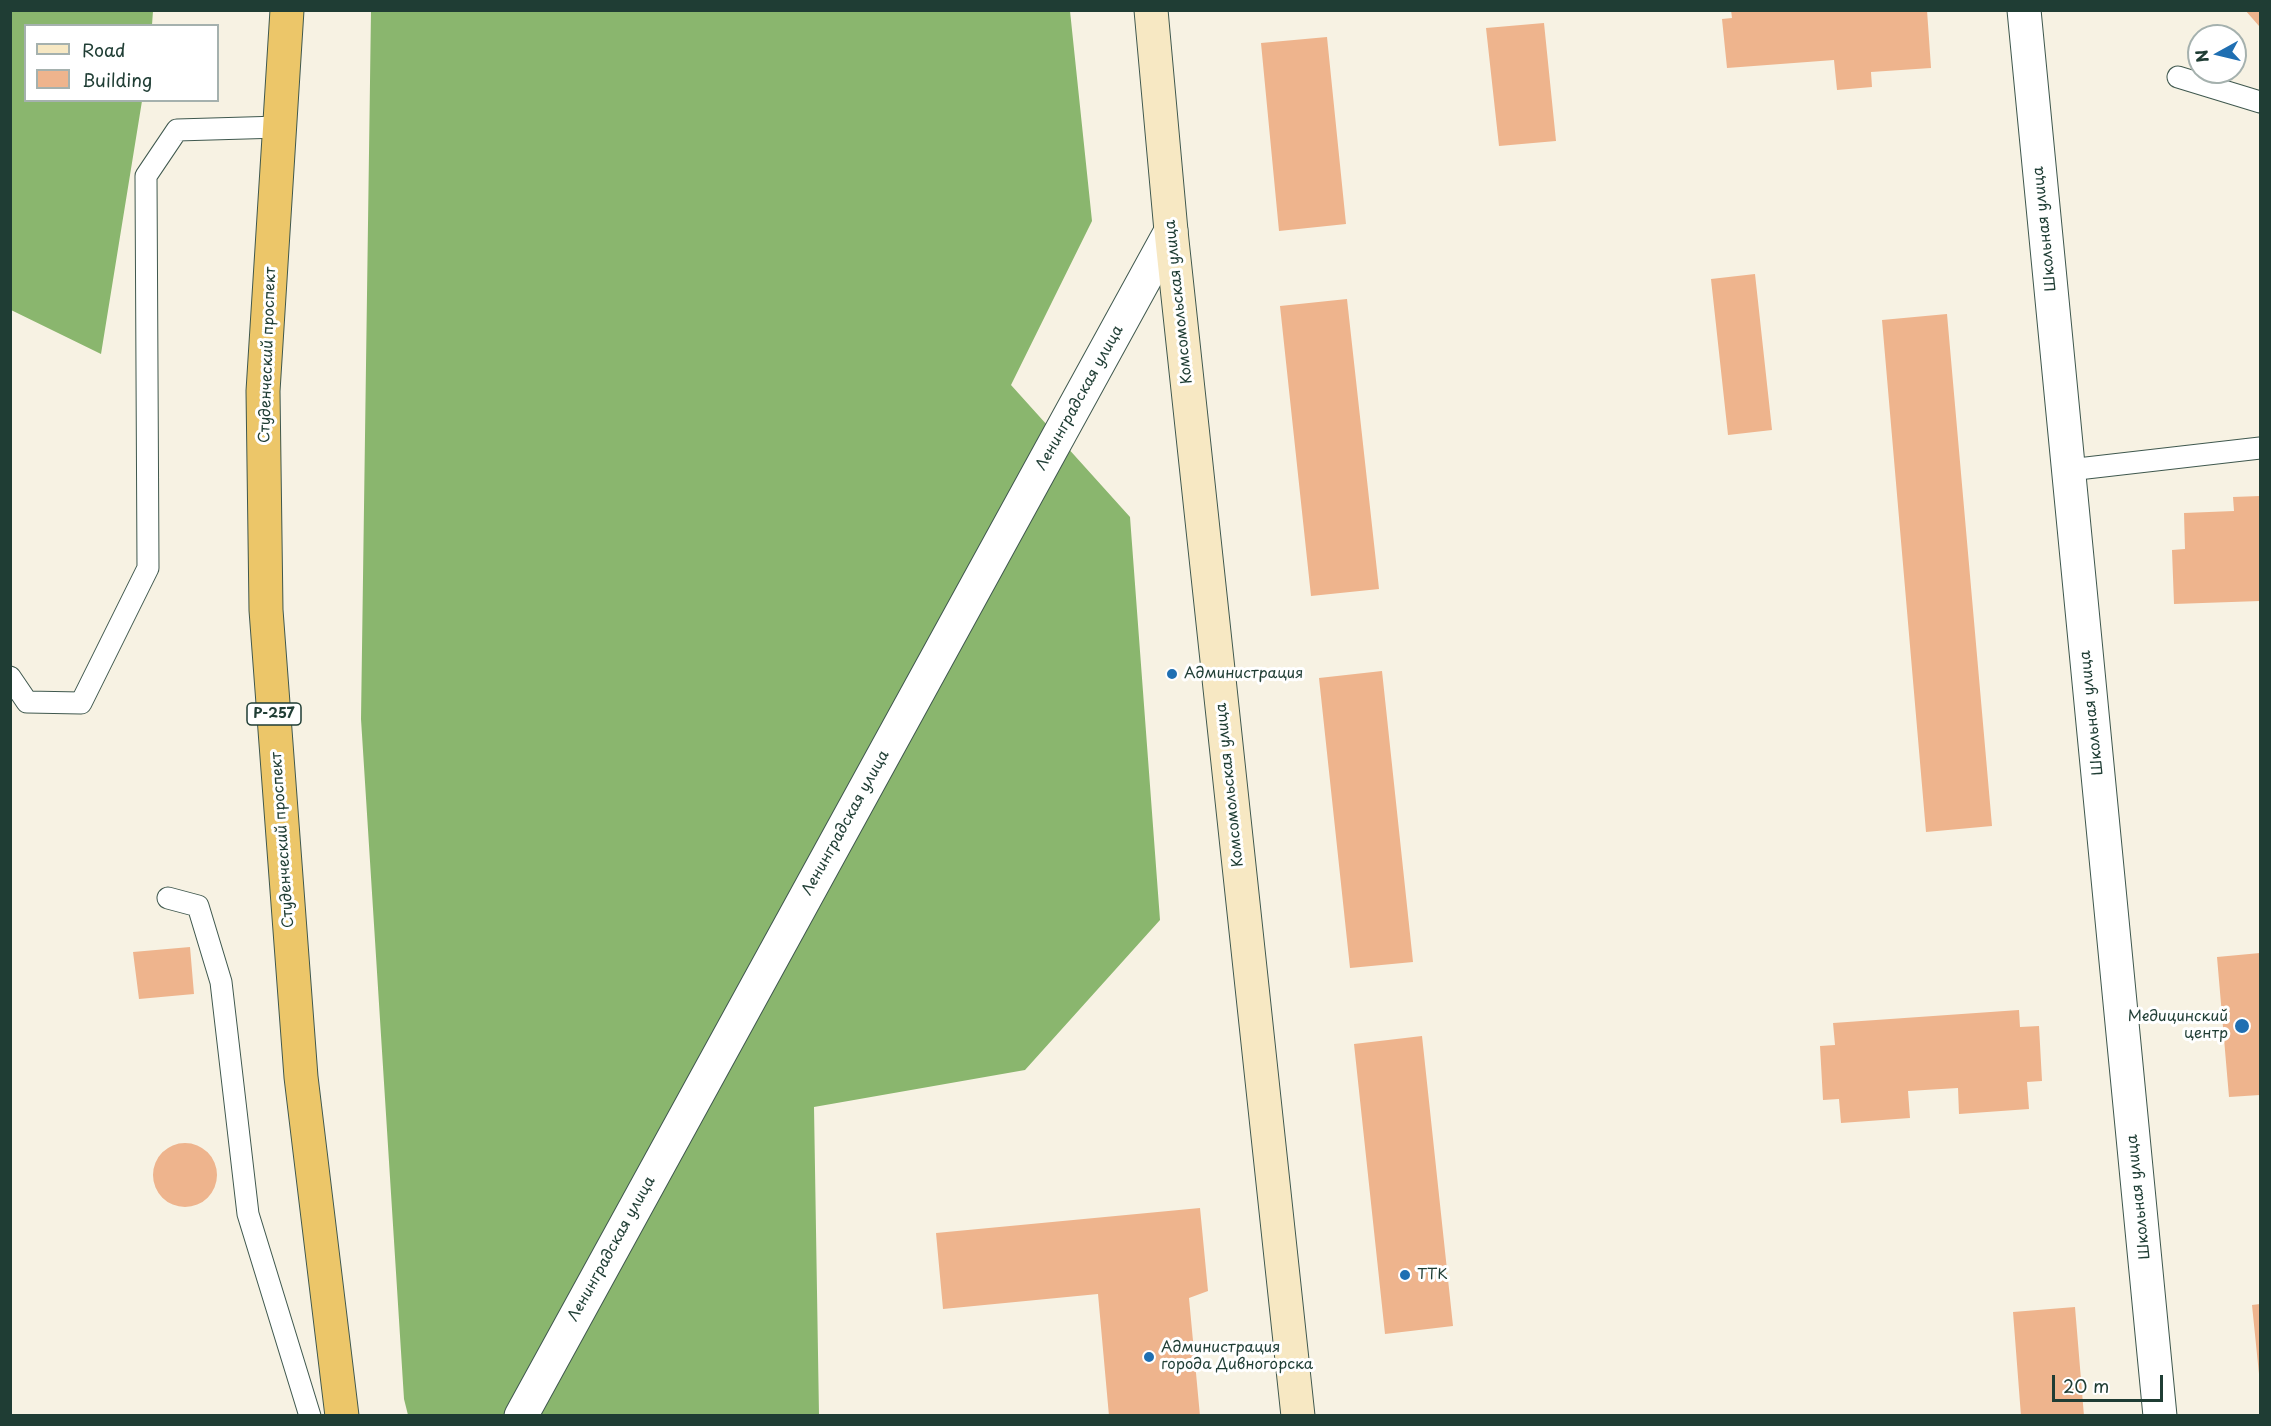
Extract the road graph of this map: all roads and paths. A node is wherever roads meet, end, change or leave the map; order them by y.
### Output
1 (287, 10) edge
2 (1151, 10) edge
3 (2024, 10) edge
4 (2178, 77) dead end
5 (2260, 102) edge
6 (280, 127) junction
7 (1171, 231) junction
8 (2260, 448) edge
9 (2069, 470) junction
10 (10, 677) edge
11 (168, 898) dead end
12 (310, 1416) edge
13 (342, 1416) edge
14 (520, 1416) edge
15 (1298, 1416) edge
16 (2160, 1416) edge

1 - 6 highway, Студенческий проспект / Р-257
2 - 7 main road, Комсомольская улица
3 - 9 street, Школьная улица
4 - 5 lane
6 - 10 lane
6 - 13 highway, Студенческий проспект / Р-257
7 - 14 street, Ленинградская улица
7 - 15 main road, Комсомольская улица
8 - 9 lane
9 - 16 street, Школьная улица
11 - 12 lane

